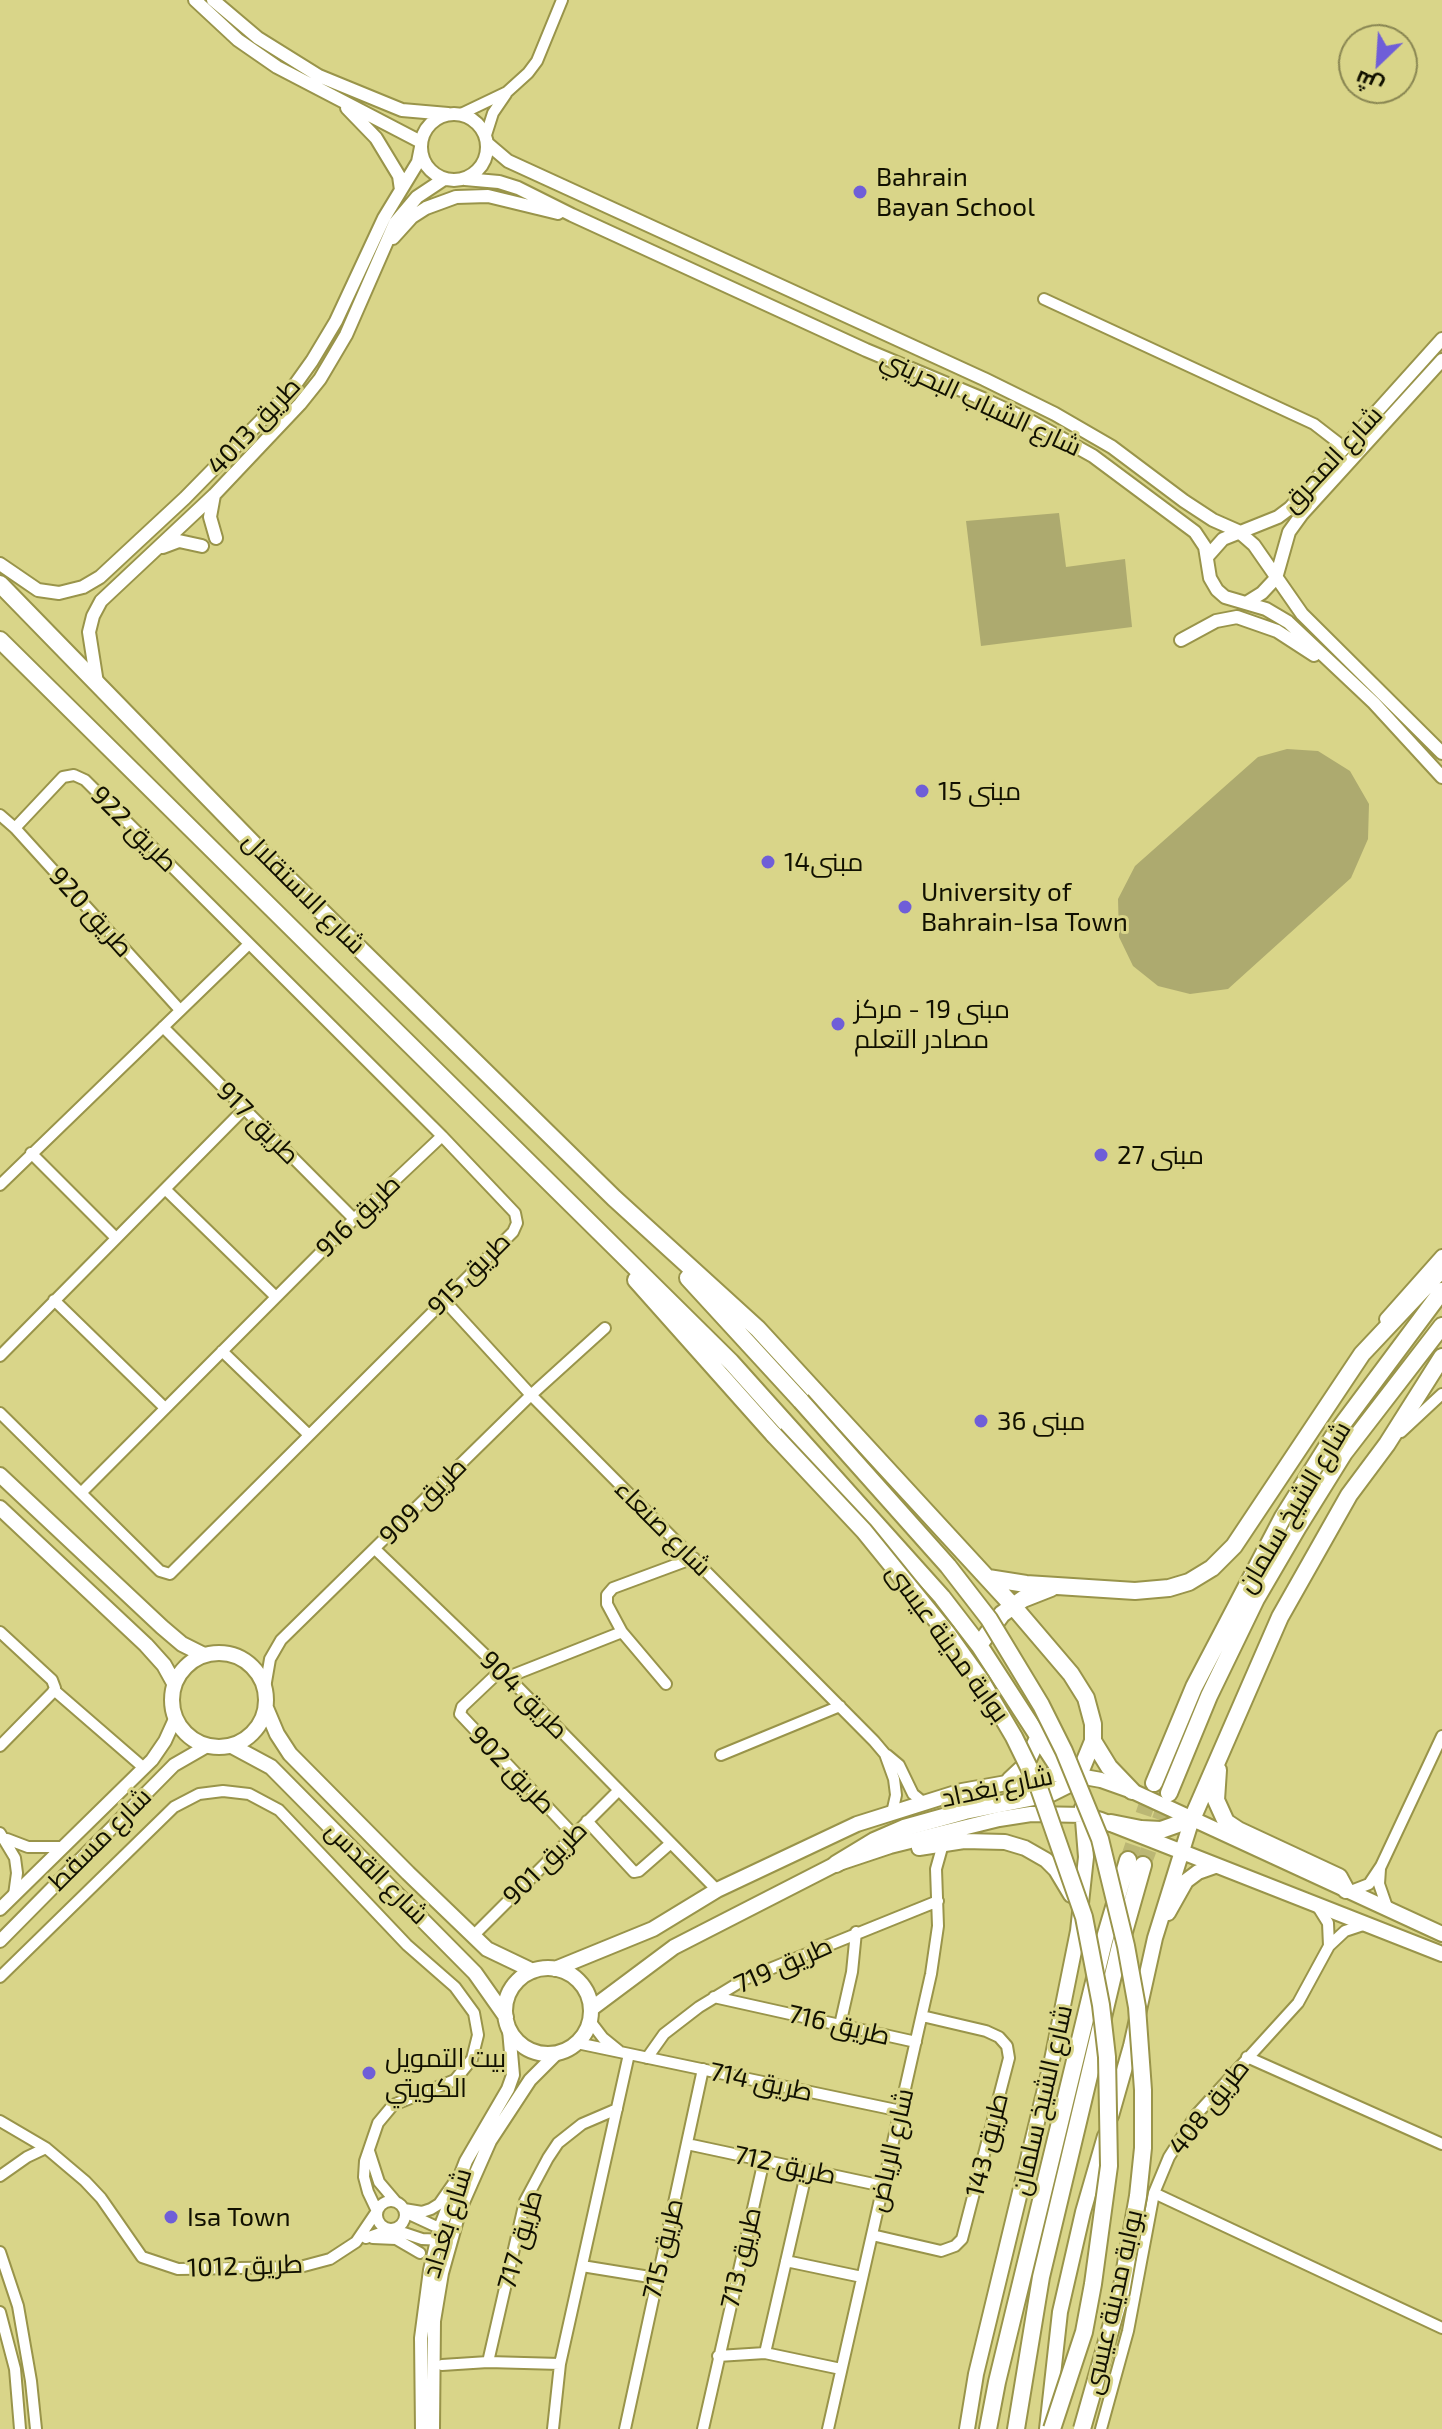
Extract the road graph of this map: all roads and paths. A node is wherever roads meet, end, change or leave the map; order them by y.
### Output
1 (195, 0) edge
2 (213, 0) edge
3 (562, 0) edge
4 (325, 91) junction
5 (507, 92) junction
6 (454, 114) junction
7 (487, 140) junction
8 (421, 145) junction
9 (444, 179) junction
10 (465, 179) junction
11 (401, 190) junction
12 (572, 215) junction
13 (379, 257) junction
14 (1044, 299) dead end
15 (1442, 339) edge
16 (1442, 360) edge
17 (1345, 448) junction
18 (214, 495) junction
19 (186, 511) junction
20 (1238, 531) junction
21 (216, 538) dead end
22 (202, 546) dead end
23 (156, 550) junction
24 (1207, 557) junction
25 (0, 564) edge
26 (1276, 578) junction
27 (0, 584) edge
28 (1246, 603) junction
29 (0, 640) edge
30 (1181, 640) dead end
31 (97, 683) junction
32 (1374, 703) junction
33 (1442, 753) edge
34 (1442, 777) edge
35 (0, 815) edge
36 (15, 828) junction
37 (248, 945) junction
38 (180, 1010) junction
39 (163, 1027) junction
40 (244, 1109) junction
41 (442, 1136) junction
42 (31, 1153) junction
43 (531, 1162) junction
44 (0, 1185) edge
45 (165, 1189) junction
46 (614, 1198) junction
47 (354, 1219) junction
48 (116, 1238) junction
49 (1442, 1256) edge
50 (1442, 1269) edge
51 (1442, 1291) edge
52 (276, 1297) junction
53 (443, 1299) junction
54 (54, 1300) junction
55 (1442, 1326) edge
56 (605, 1328) dead end
57 (222, 1351) junction
58 (1362, 1354) junction
59 (0, 1356) edge
60 (1442, 1357) edge
61 (1442, 1394) edge
62 (531, 1395) junction
63 (165, 1408) junction
64 (0, 1413) edge
65 (309, 1435) junction
66 (1387, 1444) junction
67 (0, 1475) edge
68 (81, 1493) junction
69 (0, 1508) edge
70 (375, 1549) junction
71 (694, 1558) junction
72 (988, 1578) junction
73 (1064, 1584) junction
74 (1013, 1606) junction
75 (0, 1632) edge
76 (622, 1632) junction
77 (979, 1645) junction
78 (204, 1655) junction
79 (504, 1674) junction
80 (174, 1683) junction
81 (666, 1684) dead end
82 (265, 1688) junction
83 (54, 1690) junction
84 (840, 1706) junction
85 (266, 1708) junction
86 (175, 1719) junction
87 (1442, 1736) edge
88 (1038, 1738) junction
89 (1093, 1741) junction
90 (0, 1746) edge
91 (207, 1746) junction
92 (232, 1746) junction
93 (1220, 1753) junction
94 (885, 1754) junction
95 (721, 1755) dead end
96 (144, 1768) junction
97 (1070, 1777) junction
98 (1010, 1780) junction
99 (1154, 1783) tunnel mouth
100 (619, 1790) junction
101 (1132, 1791) junction
102 (1168, 1800) junction
103 (924, 1803) junction
104 (892, 1813) junction
105 (1084, 1815) junction
106 (587, 1821) junction
107 (1111, 1823) junction
108 (1187, 1827) junction
109 (573, 1834) junction
110 (2, 1836) edge
111 (671, 1843) junction
112 (943, 1844) junction
113 (64, 1847) junction
114 (922, 1848) junction
115 (1181, 1852) junction
116 (836, 1864) junction
117 (1215, 1866) junction
118 (1381, 1866) junction
119 (936, 1869) junction
120 (717, 1890) junction
121 (1347, 1891) junction
122 (14, 1895) junction
123 (938, 1901) junction
124 (1316, 1904) junction
125 (0, 1909) edge
126 (1388, 1910) junction
127 (1366, 1924) junction
128 (1078, 1931) junction
129 (856, 1932) junction
130 (1442, 1934) edge
131 (473, 1936) junction
132 (1155, 1938) junction
133 (0, 1941) edge
134 (1329, 1946) junction
135 (1442, 1954) edge
136 (555, 1969) junction
137 (533, 1971) junction
138 (0, 1977) edge
139 (714, 1997) junction
140 (591, 2015) junction
141 (922, 2016) junction
142 (508, 2023) junction
143 (840, 2025) junction
144 (916, 2042) junction
145 (577, 2043) junction
146 (557, 2053) junction
147 (625, 2053) junction
148 (1247, 2057) junction
149 (647, 2058) junction
150 (703, 2069) junction
151 (617, 2109) junction
152 (901, 2111) junction
153 (0, 2121) edge
154 (32, 2140) junction
155 (687, 2144) junction
156 (1442, 2144) edge
157 (369, 2145) junction
158 (46, 2148) junction
159 (27, 2157) junction
160 (764, 2160) junction
161 (466, 2161) junction
162 (807, 2170) junction
163 (0, 2176) edge
164 (883, 2186) junction
165 (1154, 2193) junction
166 (402, 2208) junction
167 (377, 2211) junction
168 (392, 2229) junction
169 (445, 2235) junction
170 (872, 2235) junction
171 (408, 2236) junction
172 (361, 2240) junction
173 (0, 2252) edge
174 (420, 2253) junction
175 (786, 2261) junction
176 (582, 2266) junction
177 (430, 2270) junction
178 (862, 2277) junction
179 (656, 2278) junction
180 (0, 2312) edge
181 (1442, 2328) edge
182 (765, 2353) junction
183 (718, 2356) junction
184 (488, 2362) junction
185 (560, 2364) junction
186 (442, 2365) dead end
187 (841, 2369) junction
188 (20, 2429) edge
189 (36, 2429) edge
190 (422, 2429) edge
191 (433, 2429) edge
192 (553, 2429) edge
193 (625, 2429) edge
194 (703, 2429) edge
195 (828, 2429) edge
196 (967, 2429) edge
197 (988, 2429) edge
198 (1016, 2429) edge
199 (1050, 2429) edge
200 (1082, 2429) edge
201 (1101, 2429) edge

1 - 4 street
2 - 6 street
3 - 5 street
4 - 8 street
4 - 11 street
5 - 6 street
5 - 7 street
6 - 7 street
6 - 8 street
7 - 10 street
7 - 20 street, شارع الشباب البحريني
8 - 9 street
8 - 11 street, طريق 4013
9 - 10 street
9 - 13 street, طريق 4013
10 - 12 street, شارع الشباب البحريني
11 - 19 street, طريق 4013
12 - 13 street
12 - 24 street, شارع الشباب البحريني
13 - 18 street, طريق 4013
14 - 17 street
15 - 17 street, شارع المحرق
16 - 26 street, شارع المحرق
17 - 20 street, شارع المحرق
18 - 19 street, طريق 4013
18 - 21 street
19 - 23 street, طريق 4013
19 - 25 street, طريق 4013
20 - 24 street, شارع المحرق
20 - 26 street, شارع الشباب البحريني
22 - 23 street
23 - 31 street, طريق 4013
24 - 28 street, شارع الشباب البحريني
26 - 28 street
26 - 33 street, شارع الشباب البحريني
27 - 31 main road, شارع الاستقلال
28 - 32 street, شارع الشباب البحريني
29 - 43 main road, شارع الاستقلال
30 - 32 street
31 - 46 main road, شارع الاستقلال
32 - 34 street, شارع الشباب البحريني
35 - 36 street, طريق 920
36 - 37 street, طريق 922
36 - 38 street, طريق 920
37 - 38 street
37 - 41 street, طريق 915
38 - 39 street
39 - 40 street, طريق 917
39 - 42 street
40 - 45 street
40 - 47 street, طريق 917
41 - 47 street, طريق 916
41 - 53 street, طريق 915
42 - 44 street
42 - 48 street
43 - 77 main road
43 - 199 main road, بوابة مدينة عيسى, bridge
45 - 48 street
45 - 52 street
46 - 72 main road
46 - 200 main road, بوابة مدينة عيسى, bridge
47 - 52 street, طريق 916
48 - 54 street
49 - 58 street
50 - 58 main road
51 - 99 main road, شارع الشيخ سلمان
52 - 57 street, طريق 916
53 - 62 street, شارع صنعاء
53 - 65 street, طريق 915
54 - 59 street
54 - 63 street
55 - 102 main road, شارع الشيخ سلمان
56 - 62 street, طريق 909
57 - 63 street, طريق 916
57 - 65 street
58 - 73 main road
60 - 66 main road
61 - 66 street
62 - 70 street, طريق 909
62 - 71 street, شارع صنعاء
63 - 68 street, طريق 916
64 - 68 street, طريق 915
65 - 68 street, طريق 915
66 - 93 main road
67 - 78 main road
69 - 80 main road
70 - 79 street, طريق 904
70 - 82 street, طريق 909
71 - 76 street
71 - 84 street, شارع صنعاء
72 - 73 main road
72 - 74 main road
73 - 74 main road
74 - 77 main road
74 - 89 main road
75 - 83 street
76 - 79 street
76 - 81 street
77 - 88 main road
78 - 80 main road
78 - 82 main road
79 - 100 street, طريق 904
79 - 109 street, طريق 902
80 - 86 main road
82 - 85 main road
83 - 90 street
83 - 96 street
84 - 94 street, شارع صنعاء
84 - 95 street
85 - 92 main road
85 - 131 main road, شارع القدس
86 - 91 main road
86 - 96 street, شارع مسقط
87 - 118 street
88 - 97 main road
88 - 98 main road
89 - 97 main road
89 - 101 main road
91 - 92 main road
91 - 133 street, شارع مسقط
92 - 142 main road, شارع القدس
93 - 108 main road
93 - 121 main road
94 - 103 street, شارع صنعاء
94 - 104 street, شارع صنعاء
96 - 113 street, شارع مسقط
97 - 98 main road, شارع بغداد
97 - 101 main road, شارع بغداد
97 - 105 main road, شارع الشيخ سلمان
97 - 116 main road
98 - 103 main road, شارع بغداد
100 - 106 street, طريق 901
100 - 111 street, طريق 904
101 - 102 main road, شارع بغداد
102 - 108 main road
103 - 104 main road, شارع بغداد
104 - 120 main road, شارع بغداد
105 - 107 main road, شارع بغداد
105 - 116 main road, شارع بغداد
105 - 128 main road, شارع الشيخ سلمان
106 - 109 street, طريق 901
106 - 111 street
107 - 108 main road
107 - 115 main road, شارع بغداد
108 - 115 main road
108 - 121 main road
109 - 131 street, طريق 901
110 - 113 street
110 - 122 street
111 - 120 street, طريق 904
112 - 114 main road
112 - 119 street, شارع الرياض
112 - 128 main road
113 - 122 street, شارع مسقط
114 - 116 main road
114 - 119 street
115 - 117 main road, شارع بغداد
115 - 132 main road
116 - 140 main road, شارع بغداد
117 - 124 main road, شارع بغداد
117 - 132 main road
118 - 121 street
118 - 126 street
119 - 123 street, شارع الرياض
120 - 136 main road, شارع بغداد
121 - 126 main road
122 - 125 street, شارع مسقط
123 - 129 street, طريق 719
123 - 141 street, شارع الرياض
124 - 127 main road, شارع بغداد
124 - 134 street
126 - 130 main road
127 - 134 street, طريق 408
127 - 135 main road, شارع بغداد
128 - 196 main road, شارع الشيخ سلمان
129 - 139 street, طريق 719
129 - 143 street
131 - 137 main road, شارع القدس
132 - 199 main road
134 - 148 street, طريق 408
136 - 137 main road
136 - 140 main road
137 - 142 main road
138 - 157 street
139 - 143 street, طريق 716
139 - 149 street, طريق 719
140 - 145 main road
140 - 147 street
141 - 144 street, شارع الرياض
141 - 170 street, طريق 143
142 - 146 main road
142 - 161 street, شارع بغداد
143 - 144 street, طريق 716
144 - 152 street, شارع الرياض
145 - 146 main road
145 - 147 street, طريق 714
146 - 169 street, شارع بغداد
147 - 149 street, طريق 714
147 - 151 street
148 - 156 street
148 - 165 street, طريق 408
149 - 150 street, طريق 714
150 - 152 street, طريق 714
150 - 155 street, طريق 715
151 - 176 street
151 - 184 street, طريق 717
152 - 164 street, شارع الرياض
153 - 154 street, طريق 1012
154 - 158 street, طريق 1012
154 - 159 street
155 - 160 street, طريق 712
155 - 179 street, طريق 715
157 - 166 street
157 - 167 street
158 - 159 street
158 - 172 street, طريق 1012
159 - 163 street
160 - 162 street, طريق 712
160 - 183 street, طريق 713
161 - 166 street
161 - 169 street, شارع بغداد
162 - 164 street, طريق 712
162 - 175 street, طريق 713
164 - 170 street, شارع الرياض
165 - 181 street
165 - 201 street, طريق 408
166 - 167 street
166 - 168 street
166 - 169 street
167 - 168 street
167 - 172 street, طريق 1012
168 - 171 street
168 - 172 street
169 - 171 street
169 - 177 street, شارع بغداد
169 - 191 street, شارع بغداد
170 - 178 street, شارع الرياض
171 - 174 street
172 - 174 street
173 - 189 street
174 - 177 street
175 - 178 street
175 - 182 street, طريق 713
176 - 179 street
176 - 185 street
177 - 190 street, شارع بغداد
178 - 187 street, شارع الرياض
179 - 193 street, طريق 715
180 - 188 street
182 - 183 street
182 - 187 street
183 - 194 street, طريق 713
184 - 185 street
184 - 186 street
185 - 192 street
187 - 195 street, شارع الرياض
197 - 198 main road, شارع الشيخ سلمان

